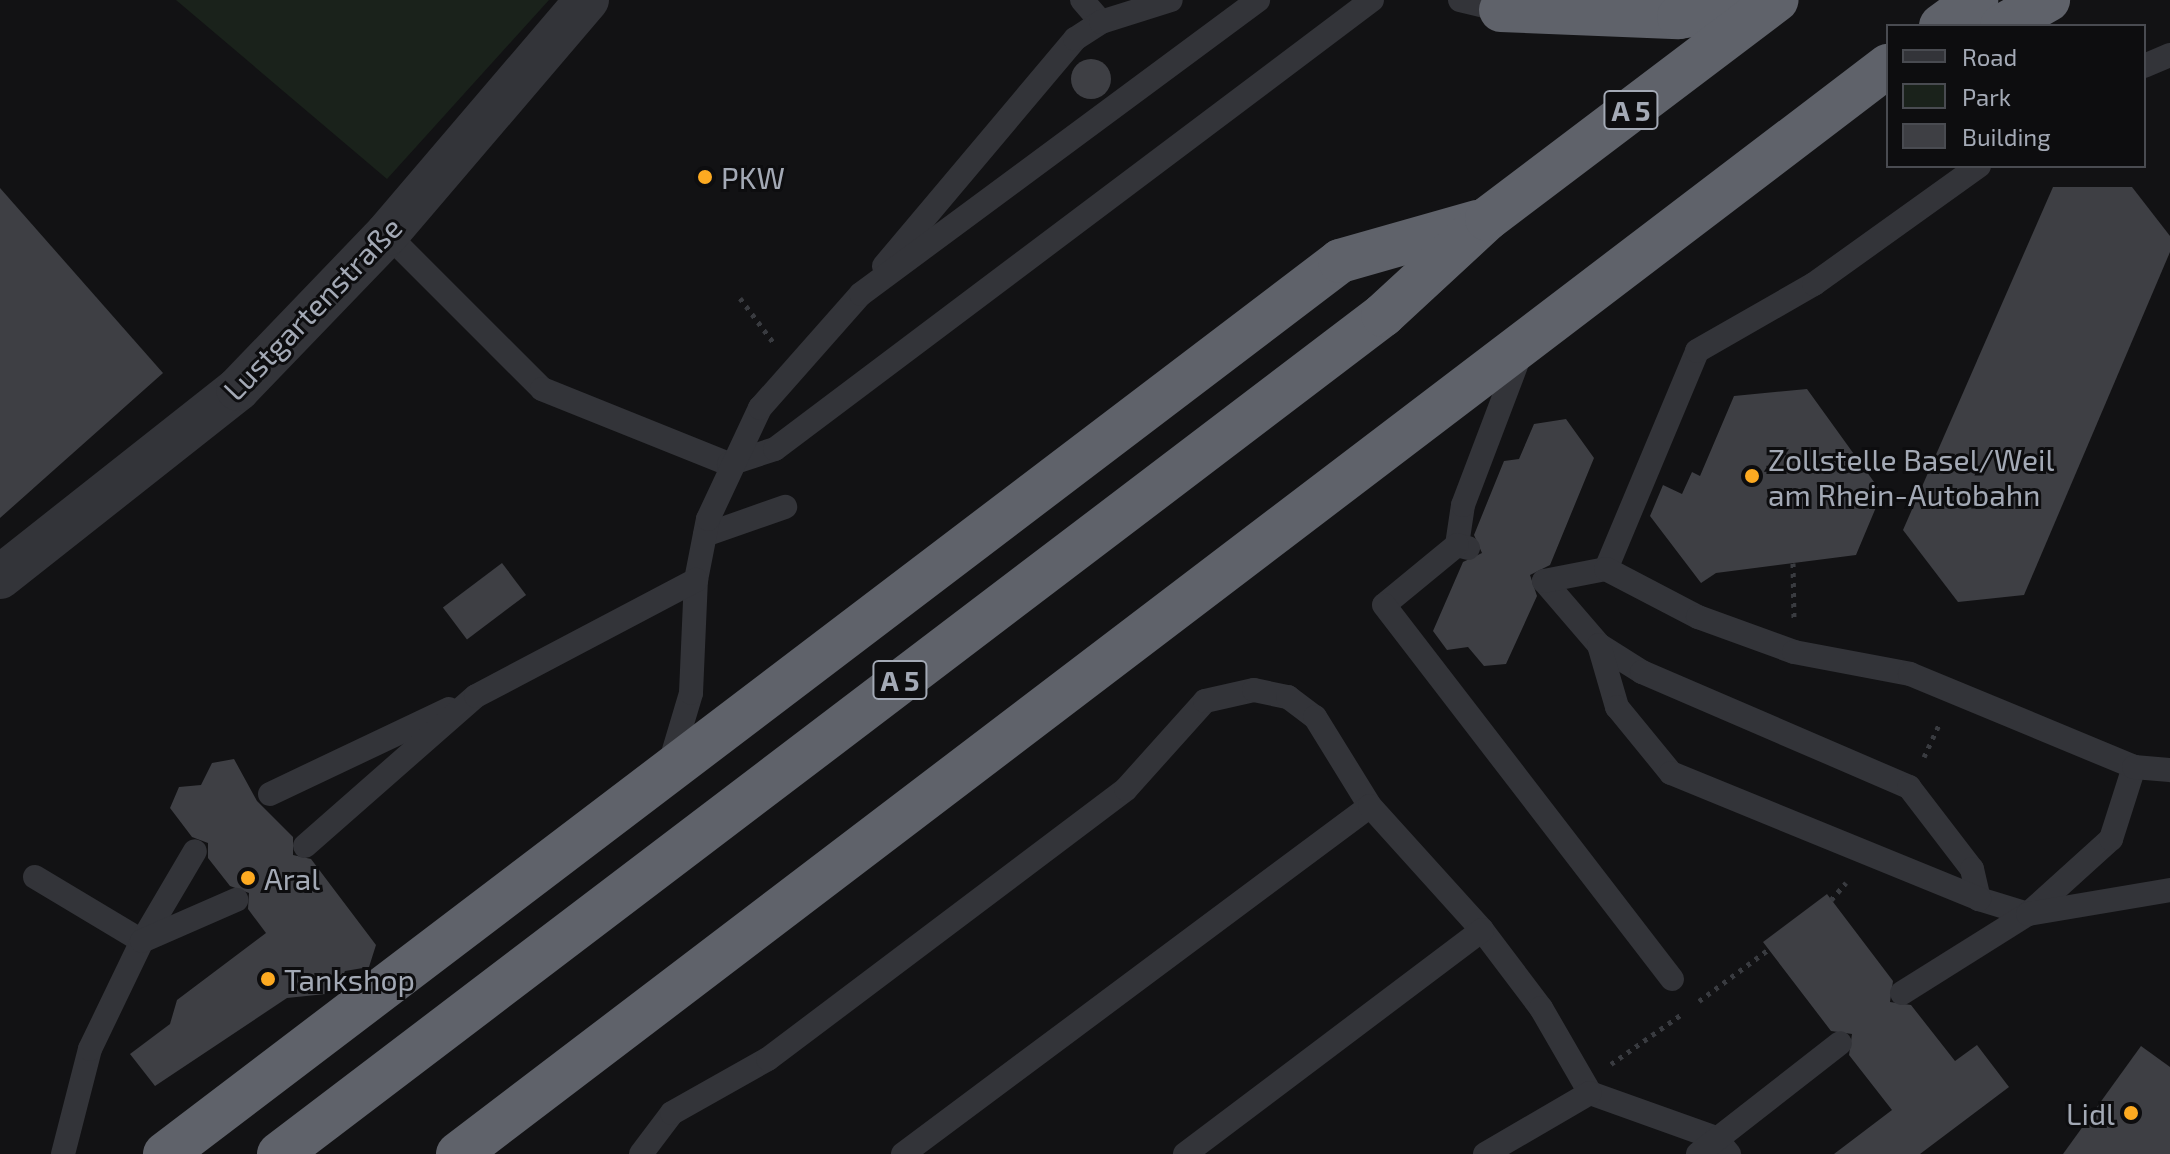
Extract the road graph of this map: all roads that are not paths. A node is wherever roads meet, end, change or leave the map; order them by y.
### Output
1 (587, 0) edge
2 (1082, 0) edge
3 (1171, 0) edge
4 (1258, 0) edge
5 (1372, 0) edge
6 (1460, 0) edge
7 (1976, 0) edge
8 (2048, 0) edge
9 (1776, 1) edge
10 (1501, 10) joint
11 (1101, 22) junction
12 (1944, 24) edge
13 (2006, 24) edge
14 (2170, 55) edge
15 (2146, 65) edge
16 (1886, 68) edge
17 (1886, 90) edge
18 (1797, 135) junction
19 (1976, 168) edge
20 (1487, 219) junction
21 (387, 234) junction
22 (861, 294) junction
23 (1524, 345) junction
24 (729, 464) junction
25 (785, 507) dead end
26 (705, 535) junction
27 (1606, 569) junction
28 (0, 577) edge
29 (696, 580) junction
30 (1599, 645) junction
31 (476, 696) junction
32 (2134, 767) junction
33 (668, 769) junction
34 (2170, 770) edge
35 (270, 794) dead end
36 (1370, 806) junction
37 (305, 846) dead end
38 (195, 851) dead end
39 (35, 877) dead end
40 (2170, 890) edge
41 (1979, 899) junction
42 (236, 900) dead end
43 (2028, 914) junction
44 (1482, 930) junction
45 (142, 941) junction
46 (1672, 979) dead end
47 (1902, 993) dead end
48 (1840, 1043) dead end
49 (1587, 1088) junction
50 (1715, 1149) edge
51 (63, 1154) edge
52 (165, 1154) edge
53 (279, 1154) edge
54 (458, 1154) edge
55 (641, 1154) edge
56 (903, 1154) edge
57 (1185, 1154) edge
58 (1485, 1154) edge

1 - 21 street, Lustgartenstraße
2 - 11 lane
3 - 11 lane
4 - 22 lane
5 - 24 lane
6 - 10 lane
7 - 12 highway
8 - 13 highway
9 - 10 highway
9 - 20 highway, A 5
11 - 22 lane
14 - 15 lane
16 - 18 highway
17 - 18 highway
18 - 23 highway
19 - 27 lane
20 - 33 highway
20 - 53 highway, A 5
21 - 24 lane
21 - 28 street, Lustgartenstraße
22 - 24 lane
23 - 46 lane
23 - 54 highway
24 - 26 lane
25 - 26 lane
26 - 29 lane
27 - 30 lane
27 - 32 lane
29 - 31 lane
29 - 33 lane
30 - 41 lane
30 - 41 lane
31 - 35 lane
31 - 37 lane
32 - 34 lane
32 - 43 lane
33 - 52 highway
36 - 44 lane
36 - 55 lane
36 - 56 lane
38 - 45 lane
39 - 45 lane
40 - 43 lane
41 - 43 lane
42 - 45 lane
43 - 47 lane
44 - 49 lane
44 - 57 lane
45 - 51 lane
48 - 50 lane
49 - 50 lane
49 - 58 lane

